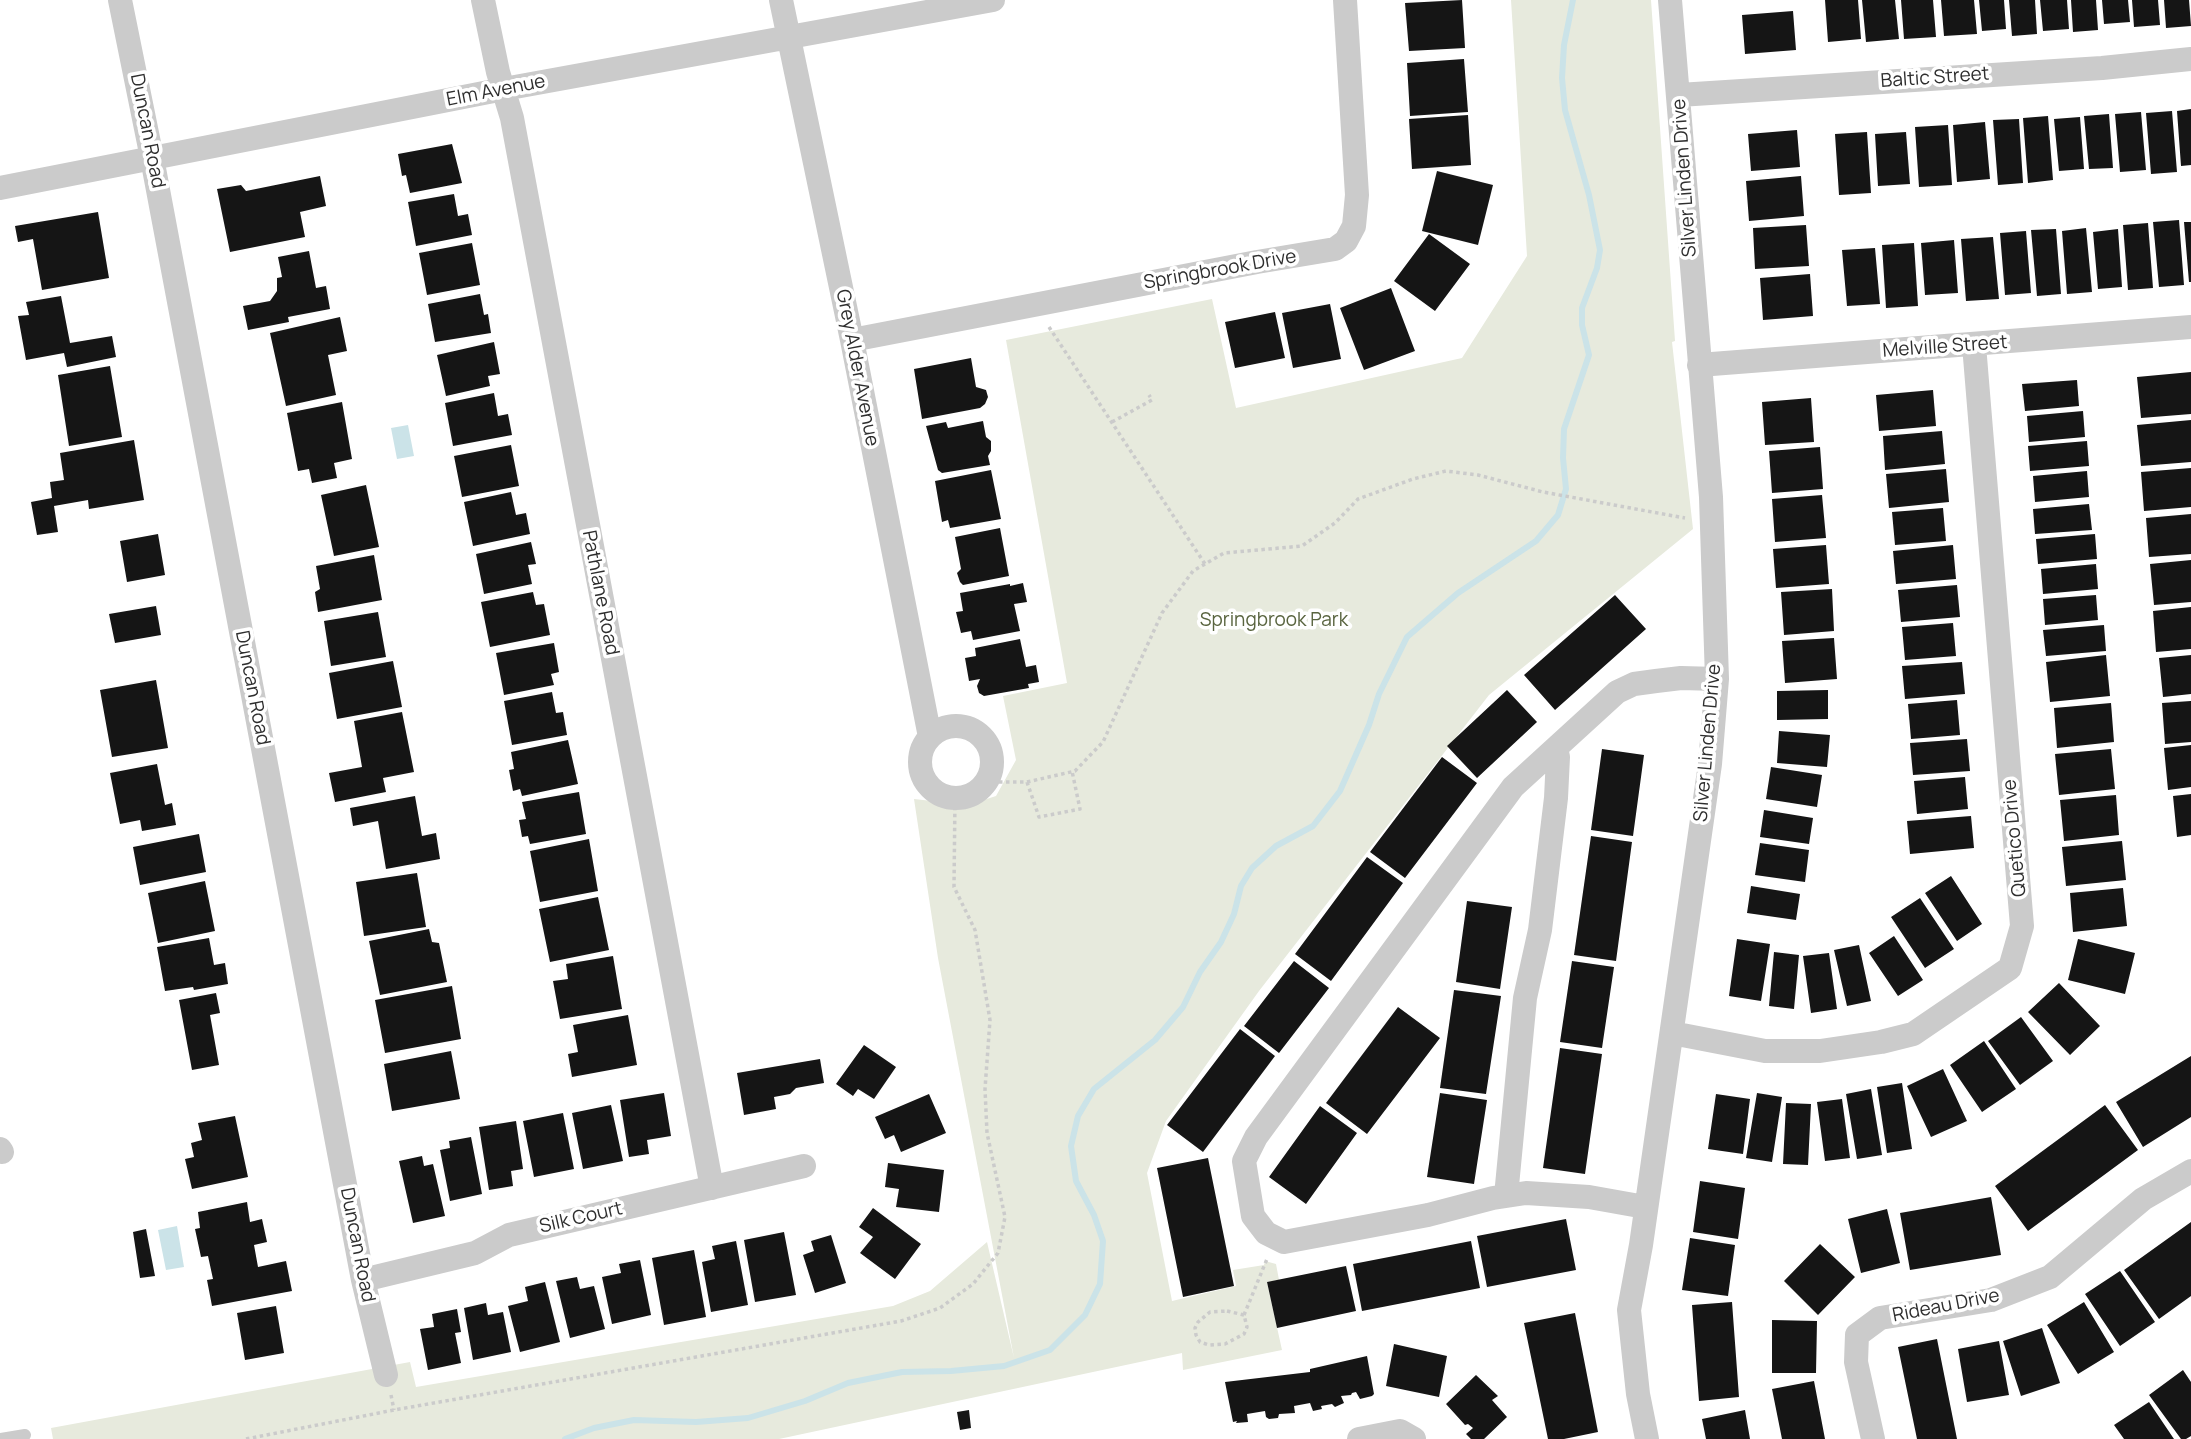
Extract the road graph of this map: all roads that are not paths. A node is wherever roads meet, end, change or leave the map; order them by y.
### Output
1 (120, 0) edge
2 (483, 0) edge
3 (781, 0) edge
4 (993, 0) edge
5 (1345, 0) edge
6 (1670, 0) edge
7 (788, 38) junction
8 (2191, 59) edge
9 (504, 89) junction
10 (1679, 95) junction
11 (152, 158) junction
12 (0, 188) edge
13 (2191, 327) edge
14 (852, 340) junction
15 (1974, 345) junction
16 (1699, 365) junction
17 (1717, 679) junction
18 (930, 737) junction
19 (1556, 748) junction
20 (1672, 1033) junction
21 (804, 1166) dead end
22 (2191, 1171) edge
23 (712, 1188) junction
24 (1506, 1196) junction
25 (1645, 1207) junction
26 (363, 1280) junction
27 (386, 1375) dead end
28 (24, 1435) dead end
29 (0, 1439) edge
30 (1359, 1439) edge
31 (1414, 1439) edge
32 (1647, 1439) edge
33 (1873, 1439) edge

1 - 11 street, Duncan Road
2 - 9 street, Pathlane Road
3 - 7 street, Grey Alder Avenue
4 - 7 street, Elm Avenue
5 - 14 street, Springbrook Drive
6 - 10 street, Silver Linden Drive
7 - 9 street, Elm Avenue
7 - 14 street, Grey Alder Avenue
8 - 10 street, Baltic Street
9 - 11 street, Elm Avenue
9 - 23 street, Pathlane Road
10 - 16 street, Silver Linden Drive
11 - 12 street, Elm Avenue
11 - 26 street, Duncan Road
13 - 15 street, Melville Street
14 - 18 street, Grey Alder Avenue
15 - 16 street, Melville Street
15 - 20 street, Quetico Drive
16 - 17 street, Silver Linden Drive
17 - 19 street
17 - 20 street, Silver Linden Drive
18 - 18 street, Grey Alder Avenue
19 - 24 street
19 - 24 street
20 - 25 street, Silver Linden Drive
21 - 23 street, Silk Court
22 - 33 street, Rideau Drive
23 - 26 street, Silk Court
24 - 25 street
25 - 32 street, Silver Linden Drive
26 - 27 street, Duncan Road
28 - 29 lane
30 - 31 street

